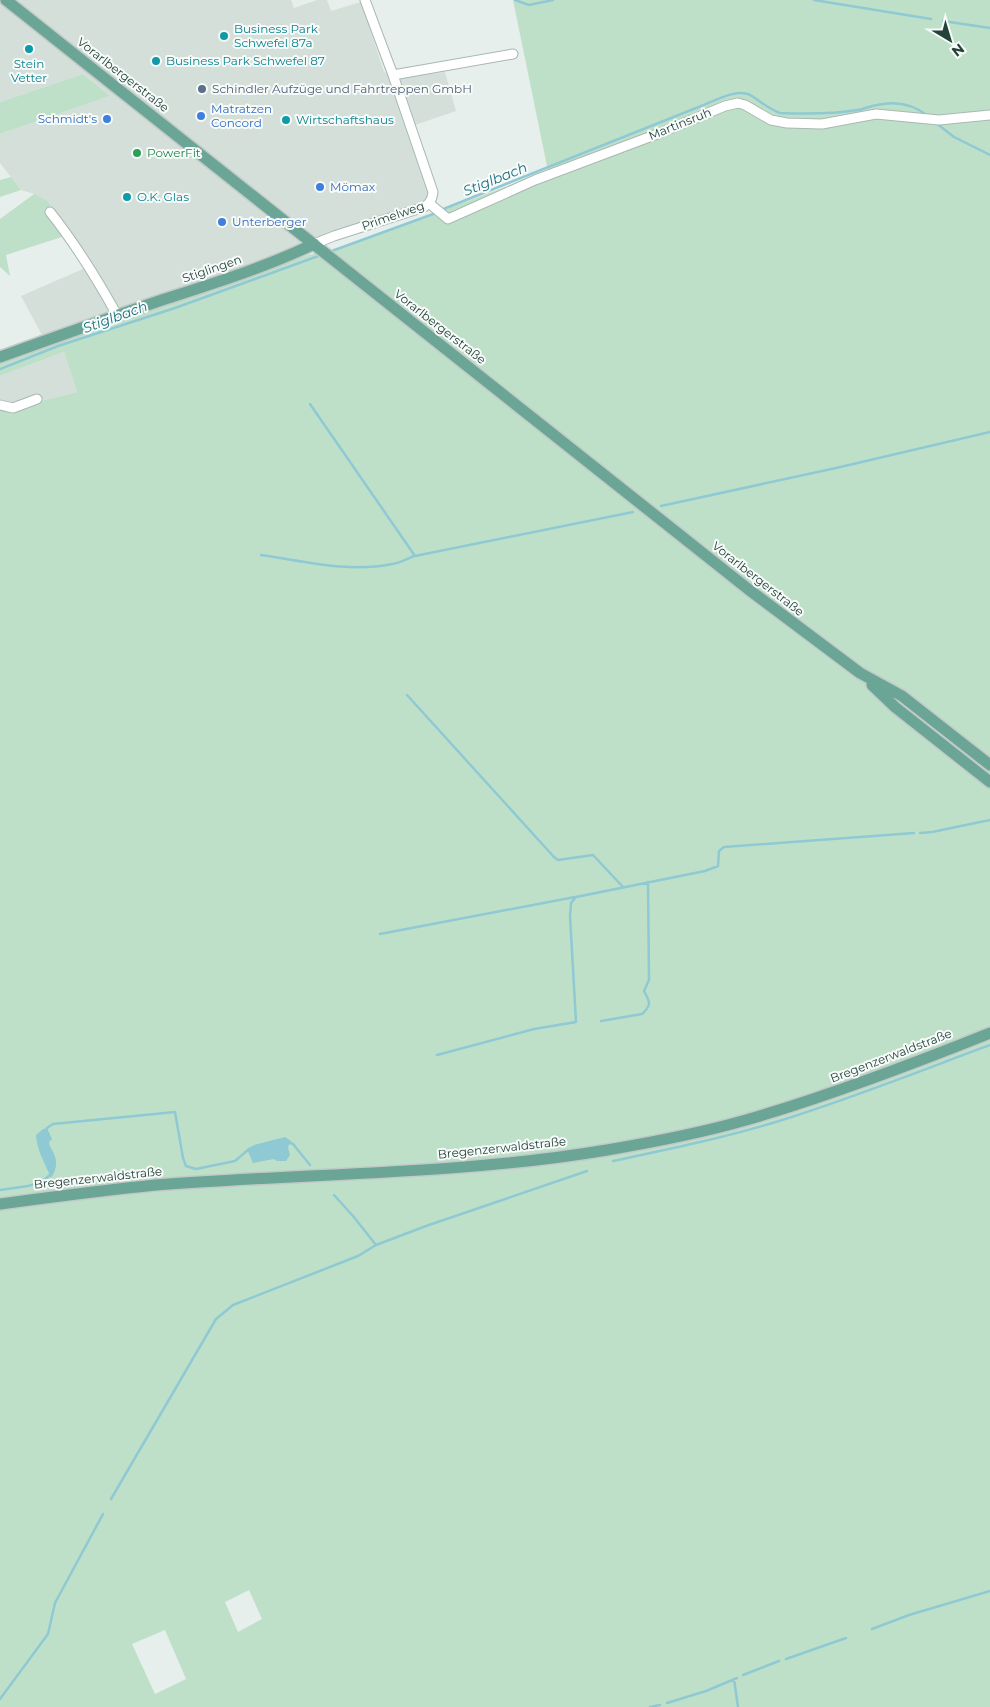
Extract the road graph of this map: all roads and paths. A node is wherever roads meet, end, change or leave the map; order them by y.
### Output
1 (6, 0) edge
2 (365, 0) edge
3 (513, 54) dead end
4 (393, 75) junction
5 (990, 115) edge
6 (432, 205) junction
7 (50, 212) dead end
8 (316, 246) junction
9 (117, 315) junction
10 (0, 357) edge
11 (37, 399) dead end
12 (0, 404) edge
13 (860, 673) junction
14 (990, 765) edge
15 (990, 782) edge
16 (990, 1033) edge
17 (0, 1204) edge

1 - 8 main road, Vorarlbergerstraße
2 - 4 street, Primelweg
3 - 4 street
4 - 6 street, Primelweg
5 - 6 street, Martinsruh
6 - 8 street, Primelweg
7 - 9 street
8 - 9 main road, Stiglingen
8 - 13 main road, Vorarlbergerstraße
9 - 10 main road, Stiglingen
11 - 12 street
13 - 14 main road, Vorarlbergerstraße
13 - 15 main road, Vorarlbergerstraße
16 - 17 main road, Bregenzerwaldstraße

